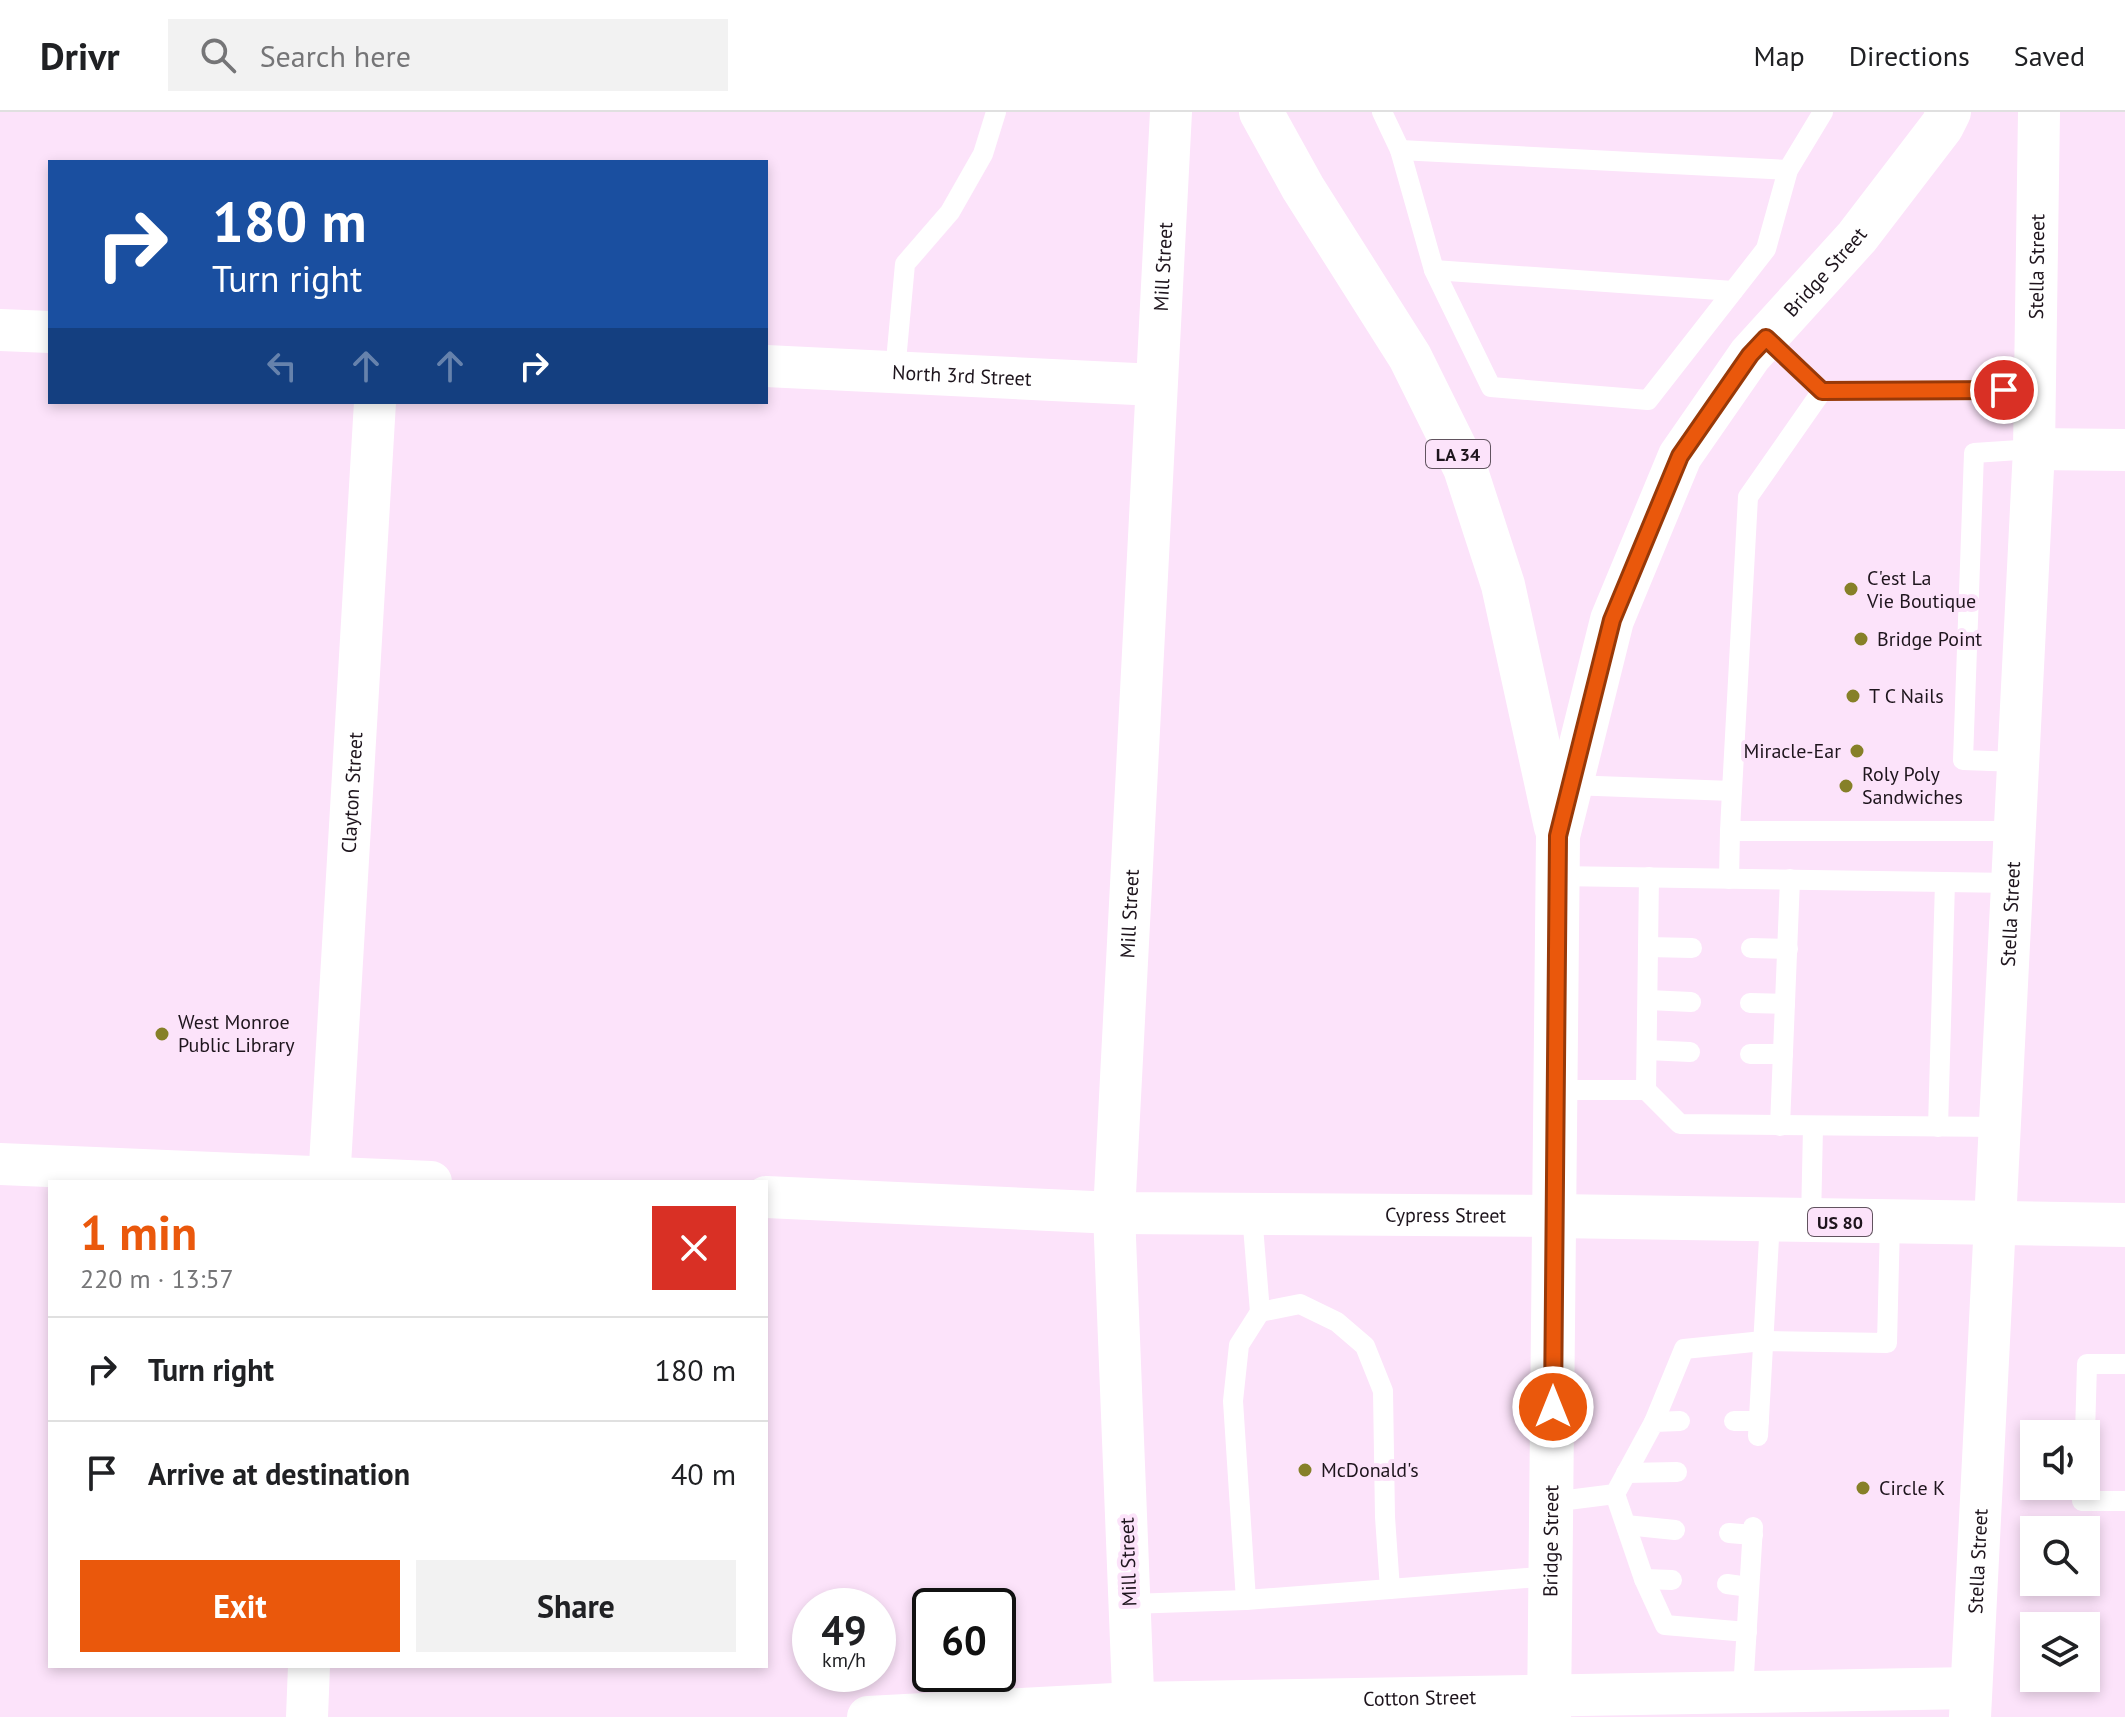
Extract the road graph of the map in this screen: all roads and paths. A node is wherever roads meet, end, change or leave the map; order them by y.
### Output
1 (996, 112) edge
2 (1171, 112) edge
3 (1261, 112) edge
4 (1382, 112) edge
5 (1823, 112) edge
6 (1949, 112) edge
7 (2039, 112) edge
8 (1400, 150) junction
9 (1788, 170) junction
10 (1434, 270) junction
11 (1733, 291) junction
12 (0, 330) edge
13 (48, 332) edge
14 (1766, 338) junction
15 (768, 366) edge
16 (895, 372) junction
17 (1156, 385) junction
18 (2034, 390) junction
19 (1822, 391) junction
20 (375, 404) edge
21 (2034, 449) junction
22 (2125, 450) edge
23 (2018, 762) junction
24 (1570, 785) junction
25 (1732, 791) junction
26 (1730, 831) junction
27 (2015, 831) junction
28 (1558, 856) junction
29 (1649, 877) junction
30 (1729, 879) junction
31 (1790, 879) junction
32 (1945, 882) junction
33 (2012, 883) junction
34 (1648, 947) junction
35 (1692, 948) dead end
36 (1751, 948) dead end
37 (1788, 949) junction
38 (1648, 1000) junction
39 (1691, 1002) dead end
40 (1750, 1003) dead end
41 (1785, 1004) junction
42 (1647, 1050) junction
43 (1690, 1052) dead end
44 (1750, 1054) dead end
45 (1783, 1054) junction
46 (1556, 1090) junction
47 (1646, 1090) junction
48 (1780, 1126) junction
49 (1813, 1127) junction
50 (1938, 1127) junction
51 (2000, 1127) junction
52 (0, 1164) edge
53 (329, 1180) edge
54 (768, 1197) edge
55 (1114, 1213) junction
56 (1252, 1214) junction
57 (1555, 1216) junction
58 (1790, 1220) junction
59 (1890, 1223) junction
60 (1995, 1225) junction
61 (2125, 1225) edge
62 (1260, 1312) junction
63 (1763, 1341) junction
64 (2125, 1364) edge
65 (2085, 1420) edge
66 (1680, 1421) dead end
67 (1734, 1421) dead end
68 (1654, 1422) junction
69 (1677, 1472) dead end
70 (1626, 1473) junction
71 (1615, 1494) junction
72 (2082, 1500) edge
73 (2125, 1501) edge
74 (1552, 1502) junction
75 (1626, 1525) junction
76 (1675, 1530) dead end
77 (1729, 1533) dead end
78 (1551, 1576) junction
79 (1644, 1579) junction
80 (1672, 1580) dead end
81 (1727, 1584) dead end
82 (1749, 1587) junction
83 (1390, 1589) junction
84 (1246, 1600) junction
85 (1130, 1604) junction
86 (1747, 1632) junction
87 (309, 1668) edge
88 (1743, 1691) junction
89 (1970, 1702) edge
90 (1549, 1705) edge
91 (1133, 1710) edge
92 (307, 1717) edge
93 (868, 1717) edge

1 - 16 lane
2 - 17 street, Mill Street
3 - 28 main road, Bridge Street / LA 34
4 - 8 lane
5 - 9 lane
6 - 14 main road, Bridge Street / LA 34
7 - 18 street, Stella Street
8 - 9 lane
8 - 10 lane
9 - 11 lane
10 - 11 lane
10 - 11 lane
12 - 13 street
14 - 19 lane
14 - 24 main road, Bridge Street / LA 34
15 - 16 street, North 3rd Street
16 - 17 street, North 3rd Street
17 - 55 street, Mill Street
18 - 19 lane
18 - 21 street, Stella Street
19 - 25 lane
20 - 53 street, Clayton Street
21 - 22 street
21 - 23 street, Stella Street
21 - 23 lane
23 - 27 street, Stella Street
24 - 25 lane
24 - 28 main road, Bridge Street / LA 34
25 - 26 lane
26 - 27 lane
26 - 30 lane
27 - 33 street, Stella Street
28 - 29 lane
28 - 46 main road, Bridge Street / LA 34
29 - 30 lane
29 - 34 lane
30 - 31 lane
31 - 32 lane
31 - 37 lane
32 - 33 lane
32 - 50 lane
33 - 51 street, Stella Street
34 - 35 lane
34 - 38 lane
36 - 37 lane
37 - 41 lane
38 - 39 lane
38 - 42 lane
40 - 41 lane
41 - 45 lane
42 - 43 lane
42 - 47 lane
44 - 45 lane
45 - 48 lane
46 - 47 lane
46 - 57 main road, Bridge Street / LA 34
47 - 48 lane
48 - 49 lane
49 - 50 lane
49 - 58 lane
50 - 51 lane
51 - 60 street, Stella Street
52 - 53 street
54 - 55 street, Cypress Street
55 - 56 street, Cypress Street
55 - 85 street, Mill Street
56 - 57 street, Cypress Street
56 - 62 lane
57 - 58 main road, Cypress Street / US 80
57 - 74 main road, Bridge Street
58 - 59 main road, Cypress Street / US 80
58 - 63 lane
59 - 60 main road, Cypress Street / US 80
59 - 63 lane
60 - 61 main road, Cypress Street / US 80
60 - 89 street, Stella Street
62 - 83 lane
62 - 84 lane
63 - 67 lane
63 - 68 lane
64 - 65 lane
66 - 68 lane
68 - 70 lane
69 - 70 lane
70 - 71 lane
71 - 74 lane
71 - 75 lane
72 - 73 lane
74 - 78 main road, Bridge Street
75 - 76 lane
75 - 79 lane
77 - 82 lane
78 - 83 lane
78 - 90 main road, Bridge Street
79 - 80 lane
79 - 86 lane
81 - 82 lane
82 - 86 lane
83 - 84 lane
84 - 85 lane
85 - 91 street, Mill Street
86 - 88 lane
87 - 92 street
88 - 89 street, Cotton Street
88 - 90 street, Cotton Street
90 - 91 street, Cotton Street
91 - 93 street, Cotton Street

